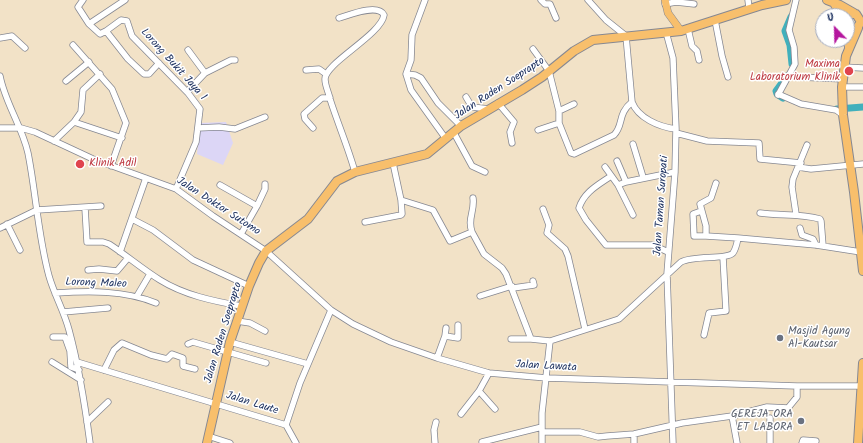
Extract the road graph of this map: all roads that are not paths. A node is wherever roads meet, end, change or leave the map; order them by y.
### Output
1 (83, 0) edge
2 (125, 0) edge
3 (425, 0) edge
4 (541, 0) edge
5 (588, 0) edge
6 (786, 0) edge
7 (796, 0) edge
8 (830, 1) edge
9 (665, 2) edge
10 (842, 3) edge
11 (694, 4) dead end
12 (748, 4) edge
13 (855, 14) edge
14 (339, 18) dead end
15 (556, 18) dead end
16 (715, 20) junction
17 (89, 24) junction
18 (860, 25) edge
19 (107, 30) junction
20 (685, 30) junction
21 (666, 32) junction
22 (855, 34) edge
23 (626, 36) junction
24 (0, 38) edge
25 (73, 45) dead end
26 (25, 48) dead end
27 (848, 48) edge
28 (533, 49) dead end
29 (188, 50) dead end
30 (235, 60) dead end
31 (699, 60) dead end
32 (90, 62) junction
33 (158, 63) junction
34 (843, 67) junction
35 (863, 68) edge
36 (306, 70) dead end
37 (549, 71) junction
38 (205, 73) junction
39 (100, 74) junction
40 (326, 74) junction
41 (406, 74) junction
42 (0, 76) edge
43 (728, 77) dead end
44 (797, 77) dead end
45 (66, 81) dead end
46 (842, 83) junction
47 (863, 87) edge
48 (187, 92) junction
49 (466, 97) dead end
50 (330, 98) junction
51 (632, 102) junction
52 (498, 103) junction
53 (574, 104) dead end
54 (489, 109) junction
55 (559, 111) junction
56 (843, 111) junction
57 (266, 117) dead end
58 (74, 122) junction
59 (559, 123) junction
60 (461, 126) junction
61 (0, 128) edge
62 (21, 128) junction
63 (198, 128) junction
64 (313, 128) dead end
65 (538, 130) dead end
66 (676, 131) junction
67 (454, 133) junction
68 (122, 138) junction
69 (446, 139) junction
70 (54, 141) junction
71 (512, 143) dead end
72 (633, 144) dead end
73 (807, 145) dead end
74 (617, 161) dead end
75 (393, 164) junction
76 (850, 164) junction
77 (863, 164) edge
78 (799, 165) junction
79 (111, 166) junction
80 (605, 167) dead end
81 (355, 172) junction
82 (485, 172) dead end
83 (675, 172) junction
84 (611, 176) junction
85 (643, 177) junction
86 (146, 178) junction
87 (626, 182) junction
88 (716, 183) dead end
89 (265, 184) dead end
90 (220, 185) dead end
91 (618, 185) junction
92 (176, 189) junction
93 (473, 198) dead end
94 (401, 200) junction
95 (101, 206) dead end
96 (257, 206) junction
97 (85, 208) junction
98 (543, 209) dead end
99 (37, 210) junction
100 (701, 212) junction
101 (760, 213) dead end
102 (796, 214) junction
103 (633, 215) dead end
104 (132, 219) junction
105 (365, 222) dead end
106 (7, 224) junction
107 (0, 228) edge
108 (800, 228) dead end
109 (472, 232) junction
110 (241, 234) junction
111 (706, 236) junction
112 (738, 238) junction
113 (816, 245) junction
114 (823, 246) junction
115 (20, 250) dead end
116 (266, 251) junction
117 (120, 252) junction
118 (668, 252) junction
119 (862, 252) edge
120 (723, 257) junction
121 (128, 258) junction
122 (88, 270) dead end
123 (863, 271) edge
124 (150, 274) junction
125 (667, 274) junction
126 (533, 281) dead end
127 (249, 286) junction
128 (512, 287) junction
129 (55, 293) junction
130 (137, 296) junction
131 (480, 296) dead end
132 (156, 303) dead end
133 (241, 306) junction
134 (108, 308) dead end
135 (331, 310) junction
136 (63, 312) junction
137 (237, 321) junction
138 (458, 325) dead end
139 (446, 328) dead end
140 (585, 329) junction
141 (265, 331) dead end
142 (704, 335) dead end
143 (445, 336) junction
144 (53, 338) dead end
145 (511, 339) dead end
146 (531, 339) junction
147 (230, 342) junction
148 (550, 342) junction
149 (188, 344) dead end
150 (227, 352) junction
151 (437, 358) junction
152 (52, 362) dead end
153 (76, 362) junction
154 (266, 362) dead end
155 (863, 363) edge
156 (308, 364) junction
157 (196, 369) dead end
158 (79, 370) junction
159 (104, 370) junction
160 (489, 373) junction
161 (547, 378) junction
162 (81, 380) junction
163 (670, 382) junction
164 (797, 386) junction
165 (862, 386) edge
166 (479, 391) junction
167 (108, 402) dead end
168 (215, 403) junction
169 (495, 409) dead end
170 (461, 414) dead end
171 (732, 416) junction
172 (770, 418) dead end
173 (87, 422) junction
174 (436, 422) dead end
175 (286, 424) junction
176 (673, 425) junction
177 (542, 430) junction
178 (634, 434) junction
179 (207, 439) edge
180 (816, 441) dead end
181 (482, 442) edge
182 (90, 443) edge
183 (230, 443) edge
184 (296, 443) edge
185 (435, 443) edge
186 (542, 443) edge
187 (634, 443) edge
188 (673, 443) edge
189 (737, 443) edge
190 (770, 443) edge
191 (802, 443) edge
192 (858, 443) edge

1 - 17 street
2 - 17 street
3 - 41 street
4 - 15 street
5 - 23 street
6 - 12 highway, Jalan Raden Soeprapto
7 - 56 street
8 - 10 highway
9 - 11 street
9 - 20 main road
12 - 16 highway, Jalan Raden Soeprapto
13 - 18 highway
14 - 40 street
16 - 20 highway, Jalan Raden Soeprapto
16 - 43 street
17 - 19 street
18 - 22 highway
19 - 33 street
19 - 33 street, Lorong Bukit Jaya 1
20 - 21 highway, Jalan Raden Soeprapto
20 - 31 street
21 - 23 highway, Jalan Raden Soeprapto
21 - 66 street, Jalan Taman Suropati
23 - 37 highway, Jalan Raden Soeprapto
23 - 51 street
24 - 26 street
25 - 32 street
27 - 34 highway
28 - 37 street
29 - 38 street
30 - 38 street
32 - 39 street
32 - 45 street
33 - 48 street, Lorong Bukit Jaya 1
34 - 35 street
34 - 46 highway
36 - 40 street
37 - 52 highway, Jalan Raden Soeprapto
37 - 55 street
38 - 48 street
39 - 58 street
39 - 68 street
40 - 50 street
41 - 60 street
41 - 69 street
42 - 62 street
44 - 46 street
46 - 47 street
46 - 56 highway
48 - 63 street, Lorong Bukit Jaya 1
49 - 54 street
50 - 64 street
50 - 81 street
51 - 59 street
51 - 66 street
52 - 54 highway, Jalan Raden Soeprapto
52 - 71 street
53 - 55 street
54 - 60 highway, Jalan Raden Soeprapto
55 - 59 street
56 - 76 highway
57 - 63 street
58 - 68 street
58 - 70 street
59 - 65 street
60 - 67 highway, Jalan Raden Soeprapto
61 - 62 street, Jalan Doktor Sutomo
62 - 70 street, Jalan Doktor Sutomo
62 - 99 street
63 - 92 street, Lorong Bukit Jaya 1
66 - 78 street
66 - 83 street, Jalan Taman Suropati
67 - 69 highway, Jalan Raden Soeprapto
67 - 82 street
68 - 79 street
69 - 75 highway, Jalan Raden Soeprapto
70 - 79 street, Jalan Doktor Sutomo
72 - 85 street
73 - 78 street
74 - 87 street
75 - 81 highway, Jalan Raden Soeprapto
75 - 94 street
76 - 77 street
76 - 78 street
76 - 119 highway
78 - 102 street
79 - 86 street, Jalan Doktor Sutomo
80 - 84 street
81 - 116 highway, Jalan Raden Soeprapto
83 - 85 street
83 - 118 street, Jalan Taman Suropati
84 - 91 street
84 - 118 street
85 - 87 street
86 - 92 street, Jalan Doktor Sutomo
86 - 104 street
87 - 91 street
88 - 100 street
89 - 96 street
90 - 96 street
91 - 103 street
92 - 110 street, Jalan Doktor Sutomo
93 - 109 street
94 - 105 street
94 - 109 street
95 - 97 street
96 - 110 street
97 - 99 street
97 - 117 street
98 - 140 street
99 - 106 street
99 - 129 street
100 - 111 street
100 - 111 street
101 - 102 street
102 - 114 street
104 - 117 street
104 - 127 street
106 - 107 street
106 - 115 street
108 - 113 street
109 - 128 street
110 - 116 street, Jalan Doktor Sutomo
111 - 112 street
112 - 113 street
112 - 120 street
113 - 114 street
114 - 119 street
116 - 127 highway, Jalan Raden Soeprapto
116 - 135 street, Jalan Lawata
117 - 121 street
118 - 125 street, Jalan Taman Suropati
119 - 123 highway
120 - 125 street
120 - 142 street
121 - 122 street
121 - 124 street
124 - 130 street
124 - 133 street
125 - 140 street
125 - 163 street, Jalan Taman Suropati
126 - 128 street
127 - 133 highway, Jalan Raden Soeprapto
128 - 131 street
128 - 146 street
129 - 130 street, Lorong Maleo
129 - 136 street
130 - 132 street, Lorong Maleo
133 - 137 highway, Jalan Raden Soeprapto
134 - 136 street
135 - 151 street, Jalan Lawata
135 - 156 street
136 - 153 street
137 - 141 street
137 - 147 highway, Jalan Raden Soeprapto
138 - 143 street
139 - 143 street
140 - 148 street
143 - 151 street
144 - 158 street
145 - 146 street
146 - 148 street
147 - 150 highway, Jalan Raden Soeprapto
147 - 156 street
148 - 161 street
149 - 150 street
150 - 154 street
150 - 168 highway, Jalan Raden Soeprapto
151 - 160 street, Jalan Lawata
152 - 162 street
153 - 158 street
153 - 159 street, Jalan Laute
155 - 165 highway
156 - 175 street
157 - 159 street
158 - 162 street
159 - 168 street, Jalan Laute
160 - 161 street, Jalan Lawata
160 - 166 street
161 - 163 street, Jalan Lawata
161 - 177 street
162 - 173 street
163 - 164 street, Jalan Lawata
163 - 176 street, Jalan Taman Suropati
164 - 165 street, Jalan Lawata
164 - 171 street
165 - 192 highway
166 - 169 street
166 - 170 street
167 - 173 street
168 - 175 street, Jalan Laute
168 - 179 highway, Jalan Raden Soeprapto
171 - 176 street
171 - 189 street
172 - 190 street
173 - 182 street
174 - 185 street
175 - 184 street, Jalan Laute
176 - 178 street
176 - 188 street, Jalan Taman Suropati
177 - 178 street
177 - 181 street
177 - 186 street
178 - 187 street
179 - 183 street
180 - 191 street

